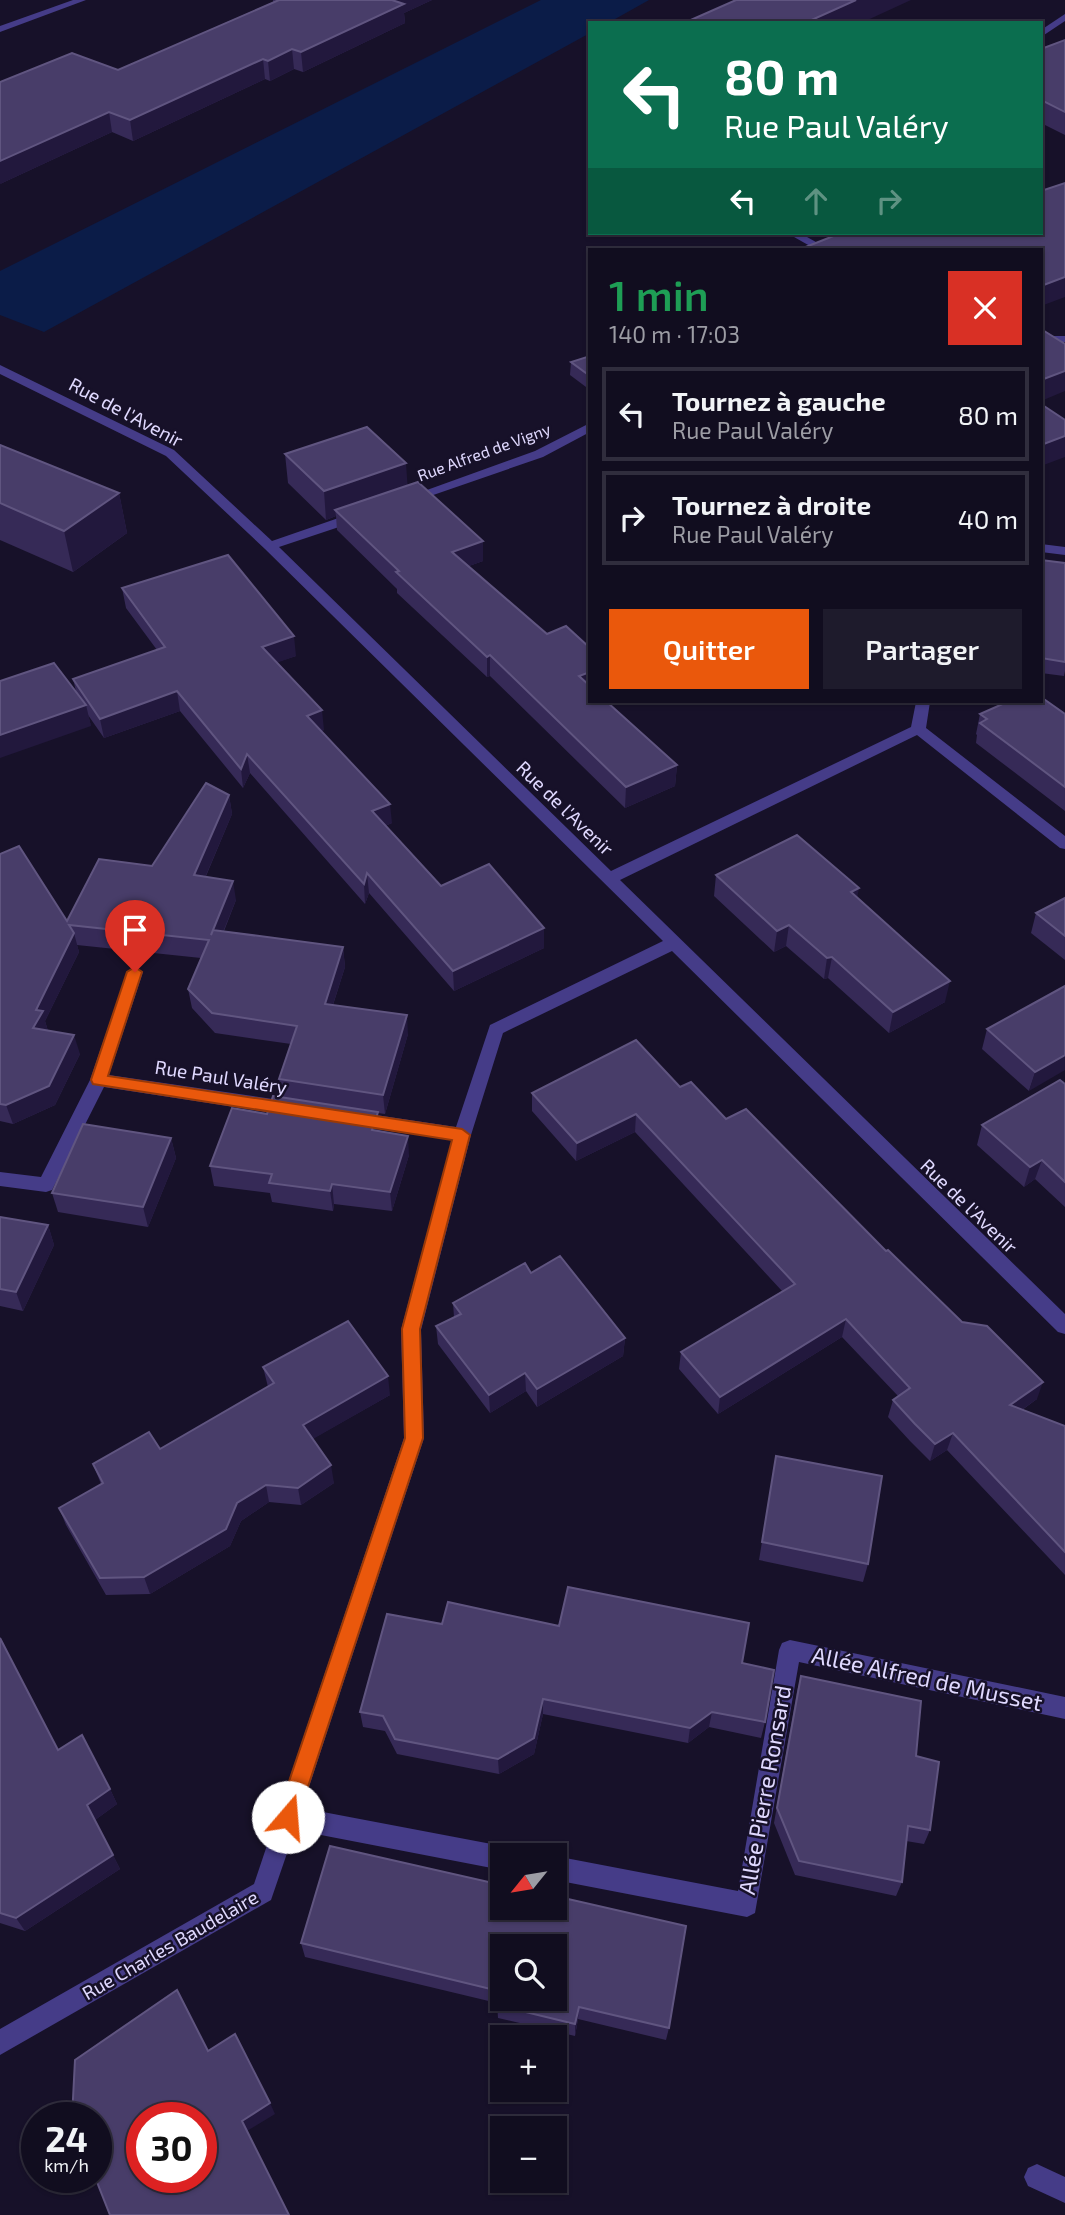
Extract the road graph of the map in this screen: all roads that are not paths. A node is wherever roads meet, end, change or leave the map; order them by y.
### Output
1 (82, 0) edge
2 (1065, 17) edge
3 (0, 29) edge
4 (1043, 33) edge
5 (796, 235) edge
6 (821, 248) edge
7 (1043, 339) edge
8 (1065, 339) edge
9 (0, 369) edge
10 (588, 428) edge
11 (398, 502) edge
12 (373, 511) edge
13 (270, 546) junction
14 (1043, 548) edge
15 (1065, 551) edge
16 (923, 703) edge
17 (918, 729) junction
18 (1065, 844) edge
19 (609, 879) junction
20 (674, 943) junction
21 (135, 972) dead end
22 (99, 1080) junction
23 (314, 1112) edge
24 (341, 1116) edge
25 (462, 1135) junction
26 (0, 1179) edge
27 (1065, 1326) edge
28 (790, 1650) joint
29 (1065, 1708) edge
30 (288, 1817) junction
31 (490, 1856) edge
32 (567, 1870) edge
33 (0, 2043) edge
34 (1037, 2177) dead end
35 (1065, 2190) edge

1 - 3 street
2 - 4 street
5 - 6 street
7 - 8 street
9 - 13 street, Rue de l'Avenir
10 - 11 street, Rue Alfred de Vigny
12 - 13 street
13 - 19 street, Rue de l'Avenir
14 - 15 street
16 - 17 street
17 - 18 street
17 - 19 street
19 - 20 street, Rue de l'Avenir
20 - 25 street, Rue Charles Baudelaire
20 - 27 street, Rue de l'Avenir
21 - 22 street
22 - 23 street, Rue Paul Valéry
22 - 26 street
24 - 25 street
25 - 30 street, Rue Charles Baudelaire
28 - 29 street, Allée Alfred de Musset
28 - 32 street, Allée Pierre Ronsard
30 - 31 street
30 - 33 street, Rue Charles Baudelaire
34 - 35 street

